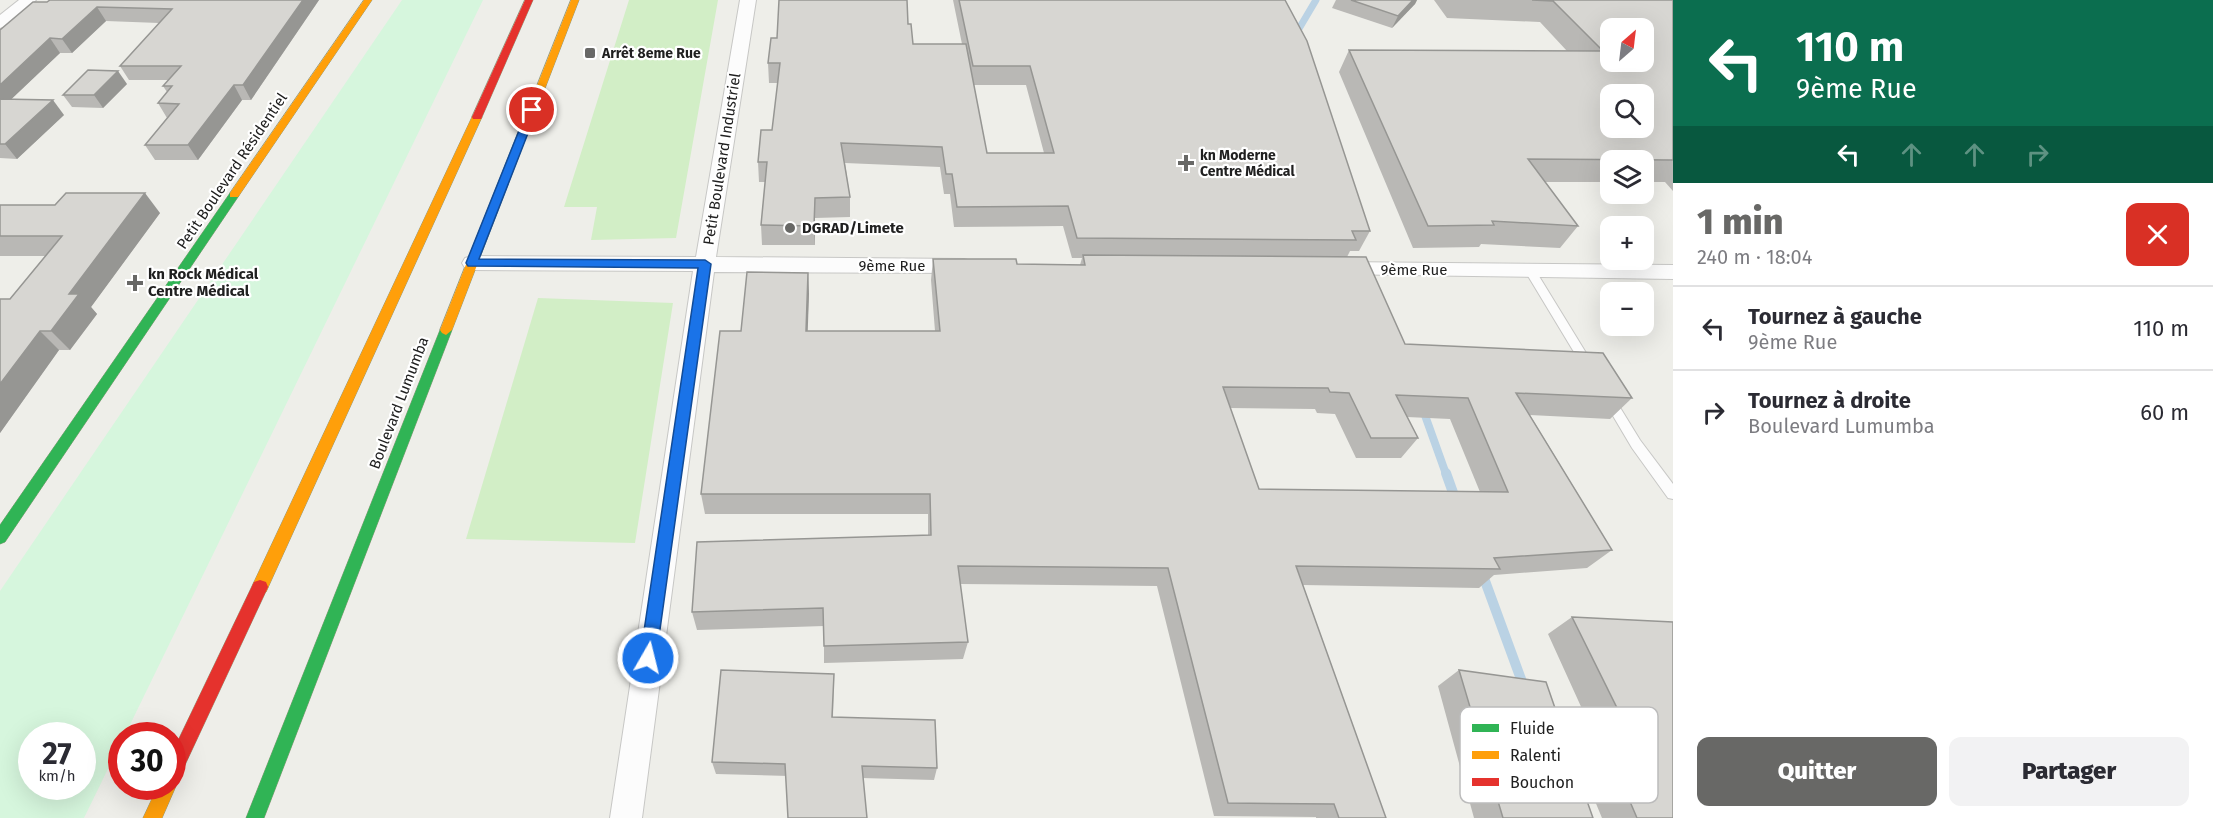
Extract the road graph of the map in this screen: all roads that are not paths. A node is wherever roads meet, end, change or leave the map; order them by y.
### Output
1 (28, 0) edge
2 (368, 0) edge
3 (529, 0) edge
4 (575, 0) edge
5 (748, 0) edge
6 (0, 23) edge
7 (472, 263) junction
8 (705, 264) junction
9 (979, 266) edge
10 (1312, 269) edge
11 (1530, 271) junction
12 (1673, 272) edge
13 (1673, 494) edge
14 (0, 537) edge
15 (186, 744) edge
16 (160, 800) edge
17 (152, 818) edge
18 (255, 818) edge
19 (626, 818) edge

1 - 6 street
2 - 14 main road, Petit Boulevard Résidentiel
3 - 15 main road
4 - 7 main road, Boulevard Lumumba
5 - 8 street, Petit Boulevard Industriel
7 - 8 street, 9ème Rue
7 - 18 main road, Boulevard Lumumba
8 - 9 street, 9ème Rue
8 - 19 street, Petit Boulevard Industriel
10 - 11 street, 9ème Rue
11 - 12 street, 9ème Rue
11 - 13 lane
16 - 17 main road

